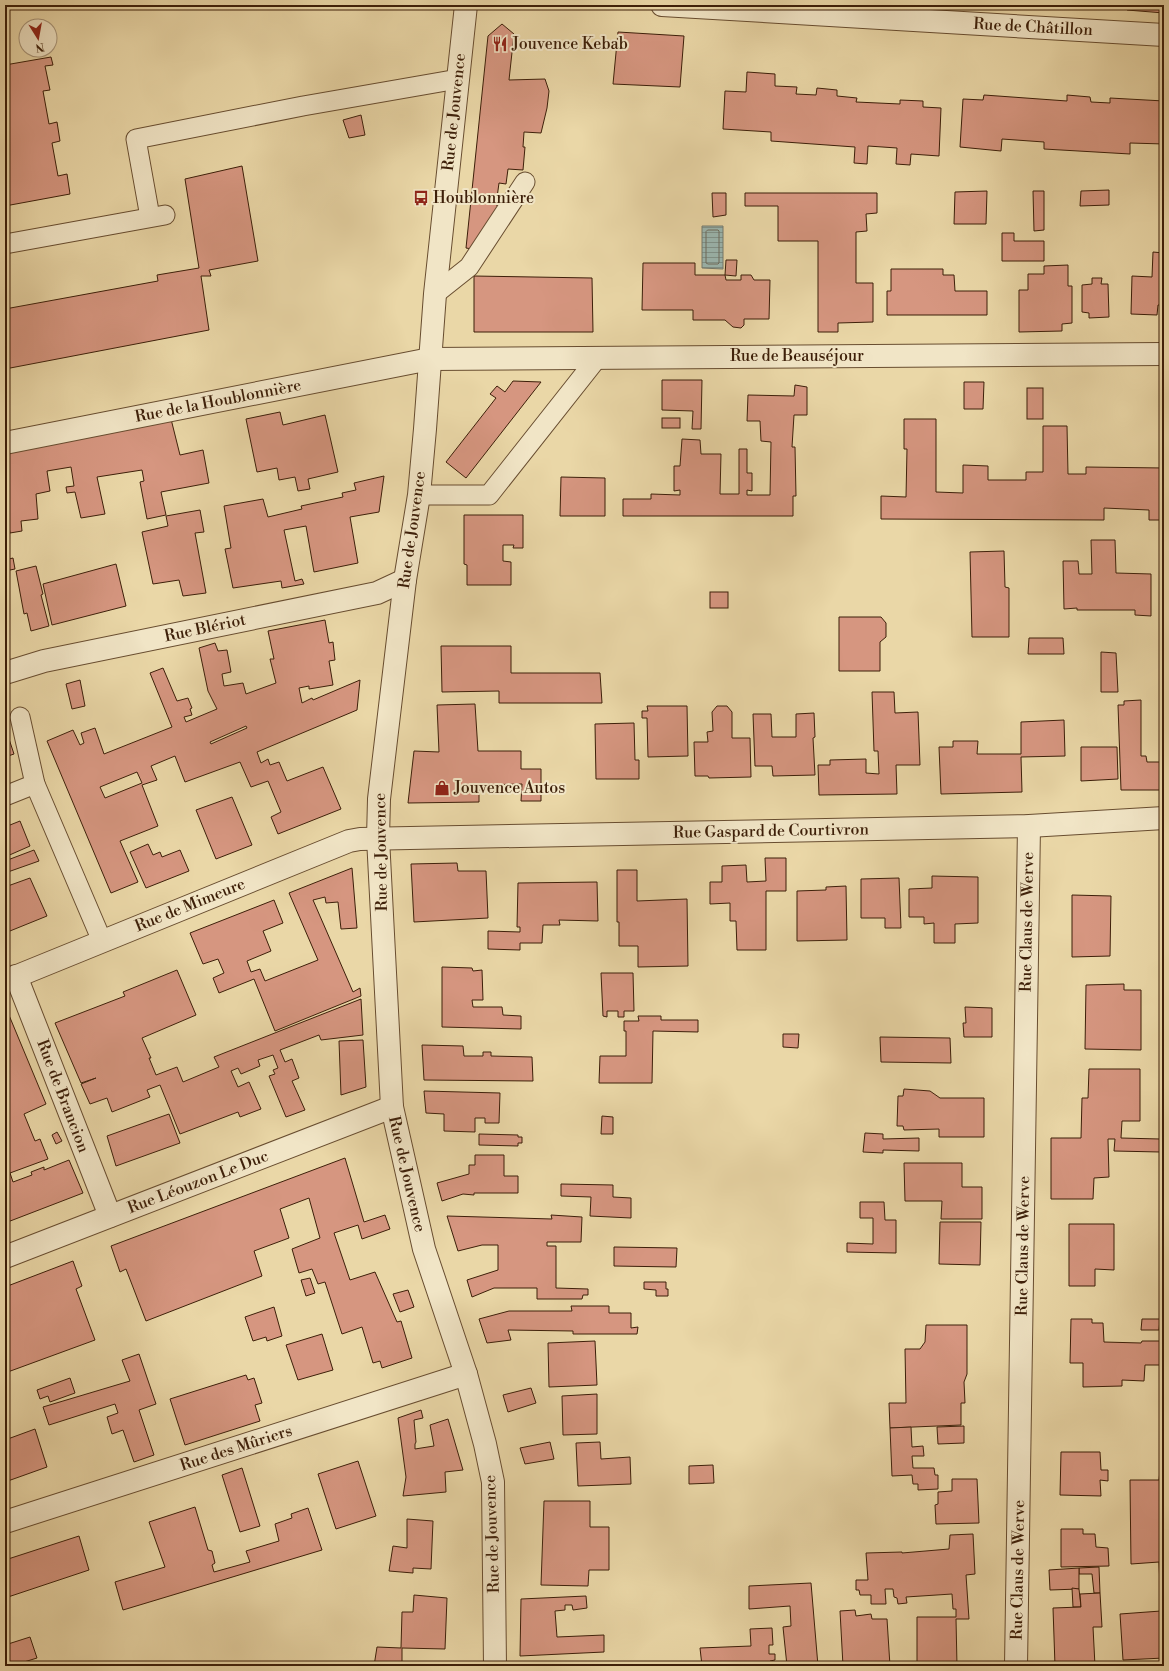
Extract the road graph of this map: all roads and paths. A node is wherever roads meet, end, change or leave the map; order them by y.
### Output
1 (466, 5) edge
2 (662, 5) edge
3 (1164, 35) edge
4 (458, 79) junction
5 (525, 182) dead end
6 (5, 244) edge
7 (435, 294) junction
8 (1164, 354) edge
9 (598, 357) junction
10 (430, 359) junction
11 (5, 443) edge
12 (419, 495) junction
13 (405, 580) junction
14 (5, 673) edge
15 (20, 717) dead end
16 (35, 784) junction
17 (5, 796) edge
18 (1164, 818) edge
19 (1029, 826) junction
20 (378, 838) junction
21 (102, 941) junction
22 (11, 979) edge
23 (392, 1107) junction
24 (110, 1216) junction
25 (5, 1257) edge
26 (466, 1374) junction
27 (5, 1522) edge
28 (495, 1666) edge
29 (1016, 1666) edge

1 - 4 street, Rue de Jouvence
2 - 3 street, Rue de Châtillon
4 - 6 lane
4 - 7 street, Rue de Jouvence
5 - 7 lane
7 - 10 street, Rue de Jouvence
8 - 9 street, Rue de Beauséjour
9 - 10 street, Rue de Beauséjour
9 - 12 lane
10 - 11 street, Rue de la Houblonnière
10 - 12 street, Rue de Jouvence
12 - 13 street, Rue de Jouvence
13 - 14 street, Rue Blériot
13 - 20 street, Rue de Jouvence
15 - 16 lane
16 - 17 lane
16 - 21 lane
18 - 19 street, Rue Gaspard de Courtivron
19 - 20 street, Rue Gaspard de Courtivron
19 - 29 street, Rue Claus de Werve
20 - 21 street, Rue de Mimeure
20 - 23 street, Rue de Jouvence
21 - 22 street, Rue de Mimeure
22 - 24 street, Rue de Brancion
23 - 24 street, Rue Léouzon Le Duc
23 - 26 street, Rue de Jouvence
24 - 25 street, Rue Léouzon Le Duc
26 - 27 street, Rue des Mûriers
26 - 28 street, Rue de Jouvence

